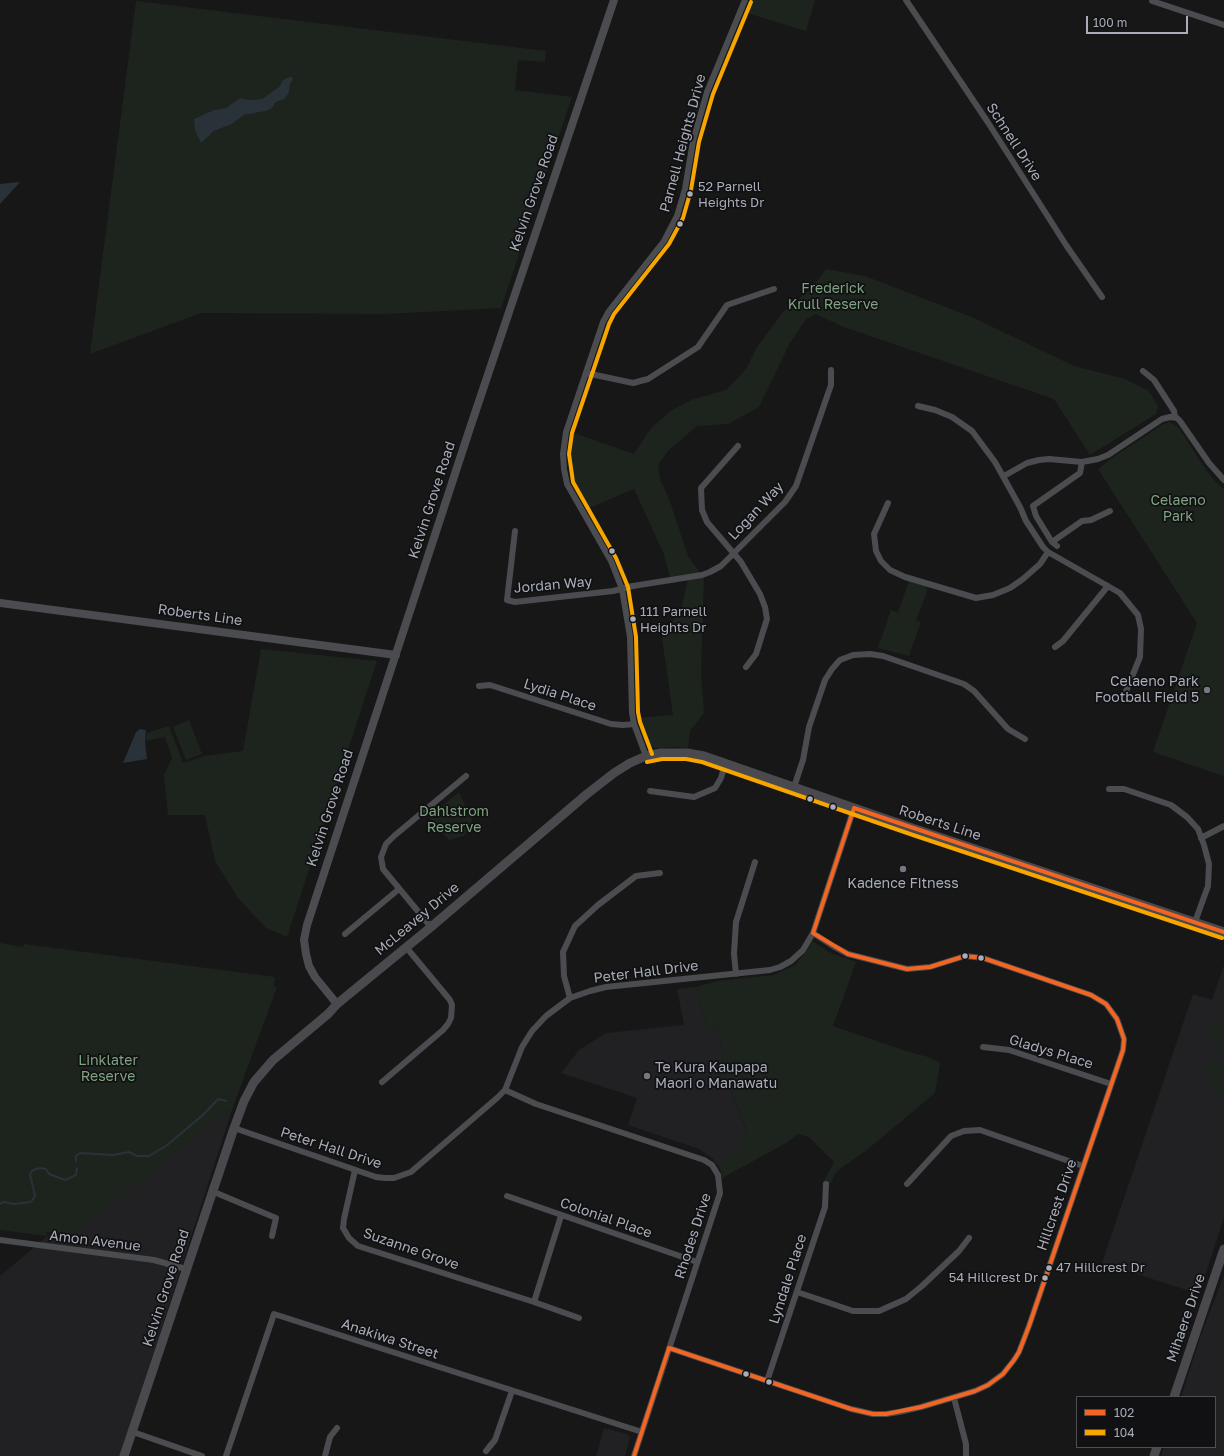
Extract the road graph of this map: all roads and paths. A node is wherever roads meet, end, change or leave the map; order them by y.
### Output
1 (614, 0) edge
2 (745, 0) edge
3 (906, 0) edge
4 (1152, 1) dead end
5 (1224, 25) edge
6 (774, 289) dead end
7 (1102, 297) dead end
8 (831, 370) dead end
9 (1143, 371) dead end
10 (586, 373) junction
11 (918, 406) dead end
12 (1175, 417) junction
13 (738, 446) dead end
14 (1082, 462) junction
15 (1004, 476) junction
16 (1224, 480) edge
17 (888, 503) dead end
18 (1110, 511) dead end
19 (515, 531) dead end
20 (1048, 552) junction
21 (734, 553) junction
22 (1108, 586) junction
23 (622, 589) junction
24 (0, 603) edge
25 (1055, 646) dead end
26 (396, 655) junction
27 (746, 667) dead end
28 (479, 686) dead end
29 (1125, 694) dead end
30 (634, 724) junction
31 (1026, 739) dead end
32 (646, 756) junction
33 (725, 764) junction
34 (466, 776) dead end
35 (794, 787) junction
36 (1109, 788) dead end
37 (650, 791) dead end
38 (854, 808) junction
39 (1224, 826) edge
40 (1202, 838) junction
41 (755, 862) dead end
42 (660, 873) dead end
43 (399, 889) junction
44 (1195, 922) junction
45 (431, 927) junction
46 (1224, 932) edge
47 (813, 933) junction
48 (345, 934) dead end
49 (406, 947) junction
50 (736, 974) junction
51 (570, 998) junction
52 (337, 1004) junction
53 (983, 1047) dead end
54 (382, 1082) dead end
55 (1111, 1084) junction
56 (505, 1090) junction
57 (234, 1128) junction
58 (1084, 1166) junction
59 (355, 1170) junction
60 (826, 1184) dead end
61 (907, 1184) dead end
62 (214, 1192) junction
63 (507, 1196) dead end
64 (561, 1216) junction
65 (272, 1236) dead end
66 (970, 1238) dead end
67 (0, 1240) edge
68 (1224, 1249) edge
69 (697, 1262) junction
70 (186, 1268) junction
71 (797, 1292) junction
72 (534, 1302) junction
73 (579, 1318) dead end
74 (669, 1348) junction
75 (768, 1381) junction
76 (512, 1391) junction
77 (1174, 1396) edge
78 (954, 1398) junction
79 (336, 1428) dead end
80 (133, 1432) junction
81 (642, 1432) junction
82 (486, 1451) dead end
83 (124, 1456) edge
84 (202, 1456) edge
85 (226, 1456) edge
86 (325, 1456) edge
87 (634, 1456) edge
88 (966, 1456) edge

1 - 26 street, Kelvin Grove Road
2 - 10 street, Parnell Heights Drive
3 - 7 street, Schnell Drive
4 - 5 street
6 - 10 street
8 - 21 street, Logan Way
9 - 12 street
10 - 23 street, Parnell Heights Drive
11 - 15 street
12 - 14 street
12 - 16 street
13 - 21 street
14 - 15 street
14 - 18 street
15 - 20 street
17 - 20 street
19 - 23 street, Jordan Way
20 - 22 street
21 - 23 street, Logan Way
21 - 27 street
22 - 25 street
22 - 29 street
23 - 30 street, Parnell Heights Drive
24 - 26 street, Roberts Line
26 - 52 street, Kelvin Grove Road
28 - 30 street, Lydia Place
30 - 32 street, Parnell Heights Drive
31 - 35 street
32 - 33 main road, Roberts Line
32 - 45 main road, McLeavey Drive
33 - 35 main road, Roberts Line
33 - 37 street
34 - 43 street
35 - 38 main road, Roberts Line
36 - 40 street
38 - 44 main road, Roberts Line
38 - 47 street, Peter Hall Drive
39 - 40 street
40 - 44 street
41 - 50 street
42 - 51 street
43 - 45 street
43 - 48 street
44 - 46 main road, Roberts Line
45 - 49 main road, McLeavey Drive
47 - 50 street, Peter Hall Drive
47 - 55 street, Hillcrest Drive
49 - 52 main road, McLeavey Drive
49 - 54 street
50 - 51 street, Peter Hall Drive
51 - 56 street, Peter Hall Drive
52 - 57 main road, McLeavey Drive
53 - 55 street, Gladys Place
55 - 58 street, Hillcrest Drive
56 - 59 street, Peter Hall Drive
56 - 69 street, Rhodes Drive
57 - 59 street, Peter Hall Drive
57 - 62 main road, Kelvin Grove Road
58 - 61 street
58 - 78 street, Hillcrest Drive
59 - 72 street, Suzanne Grove
60 - 71 street, Lyndale Place
62 - 65 street
62 - 70 main road, Kelvin Grove Road
63 - 64 street, Colonial Place
64 - 69 street, Colonial Place
64 - 72 street
66 - 71 street
67 - 70 street, Amon Avenue
68 - 77 main road, Mihaere Drive
69 - 74 street, Rhodes Drive
70 - 80 main road, Kelvin Grove Road
71 - 75 street, Lyndale Place
72 - 73 street, Suzanne Grove
74 - 75 street, Hillcrest Drive
74 - 81 street, Rhodes Drive
75 - 78 street, Hillcrest Drive
76 - 81 street, Anakiwa Street
76 - 82 street
76 - 85 street, Anakiwa Street
78 - 88 street
79 - 86 street
80 - 83 main road, Kelvin Grove Road
80 - 84 street
81 - 87 street, Rhodes Drive

